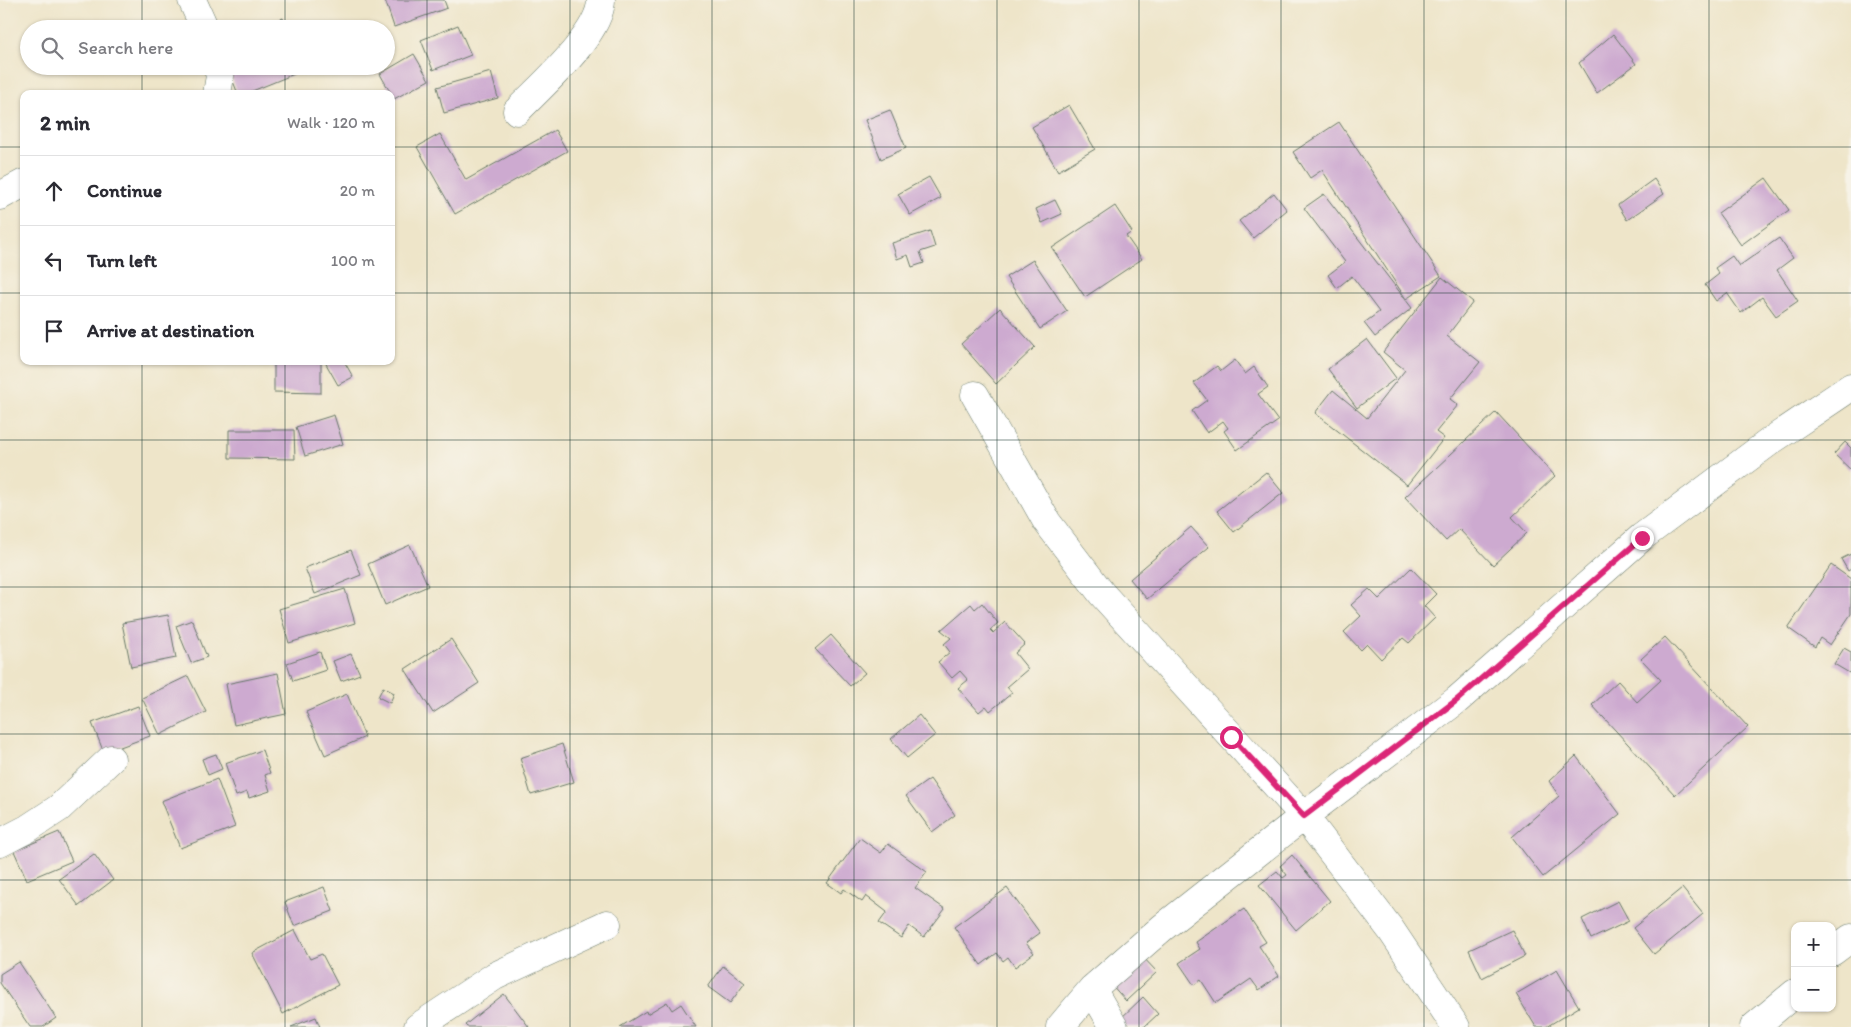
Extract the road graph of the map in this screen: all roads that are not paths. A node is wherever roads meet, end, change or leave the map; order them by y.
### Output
1 (192, 0) edge
2 (601, 0) edge
3 (201, 20) edge
4 (220, 75) edge
5 (218, 90) edge
6 (517, 111) dead end
7 (20, 185) edge
8 (0, 196) edge
9 (1851, 387) edge
10 (976, 395) dead end
11 (111, 759) dead end
12 (1304, 816) junction
13 (0, 843) edge
14 (607, 924) dead end
15 (1851, 938) edge
16 (1836, 949) edge
17 (1092, 989) junction
18 (1791, 995) edge
19 (418, 1027) edge
20 (1060, 1027) edge
21 (1114, 1027) edge
22 (1456, 1027) edge
23 (1754, 1027) edge

1 - 3 street
2 - 6 street
4 - 5 street
7 - 8 street
9 - 12 street
10 - 12 street
11 - 13 street
12 - 17 street
12 - 22 street
14 - 19 street
15 - 16 street
17 - 20 street
17 - 21 street
18 - 23 street

